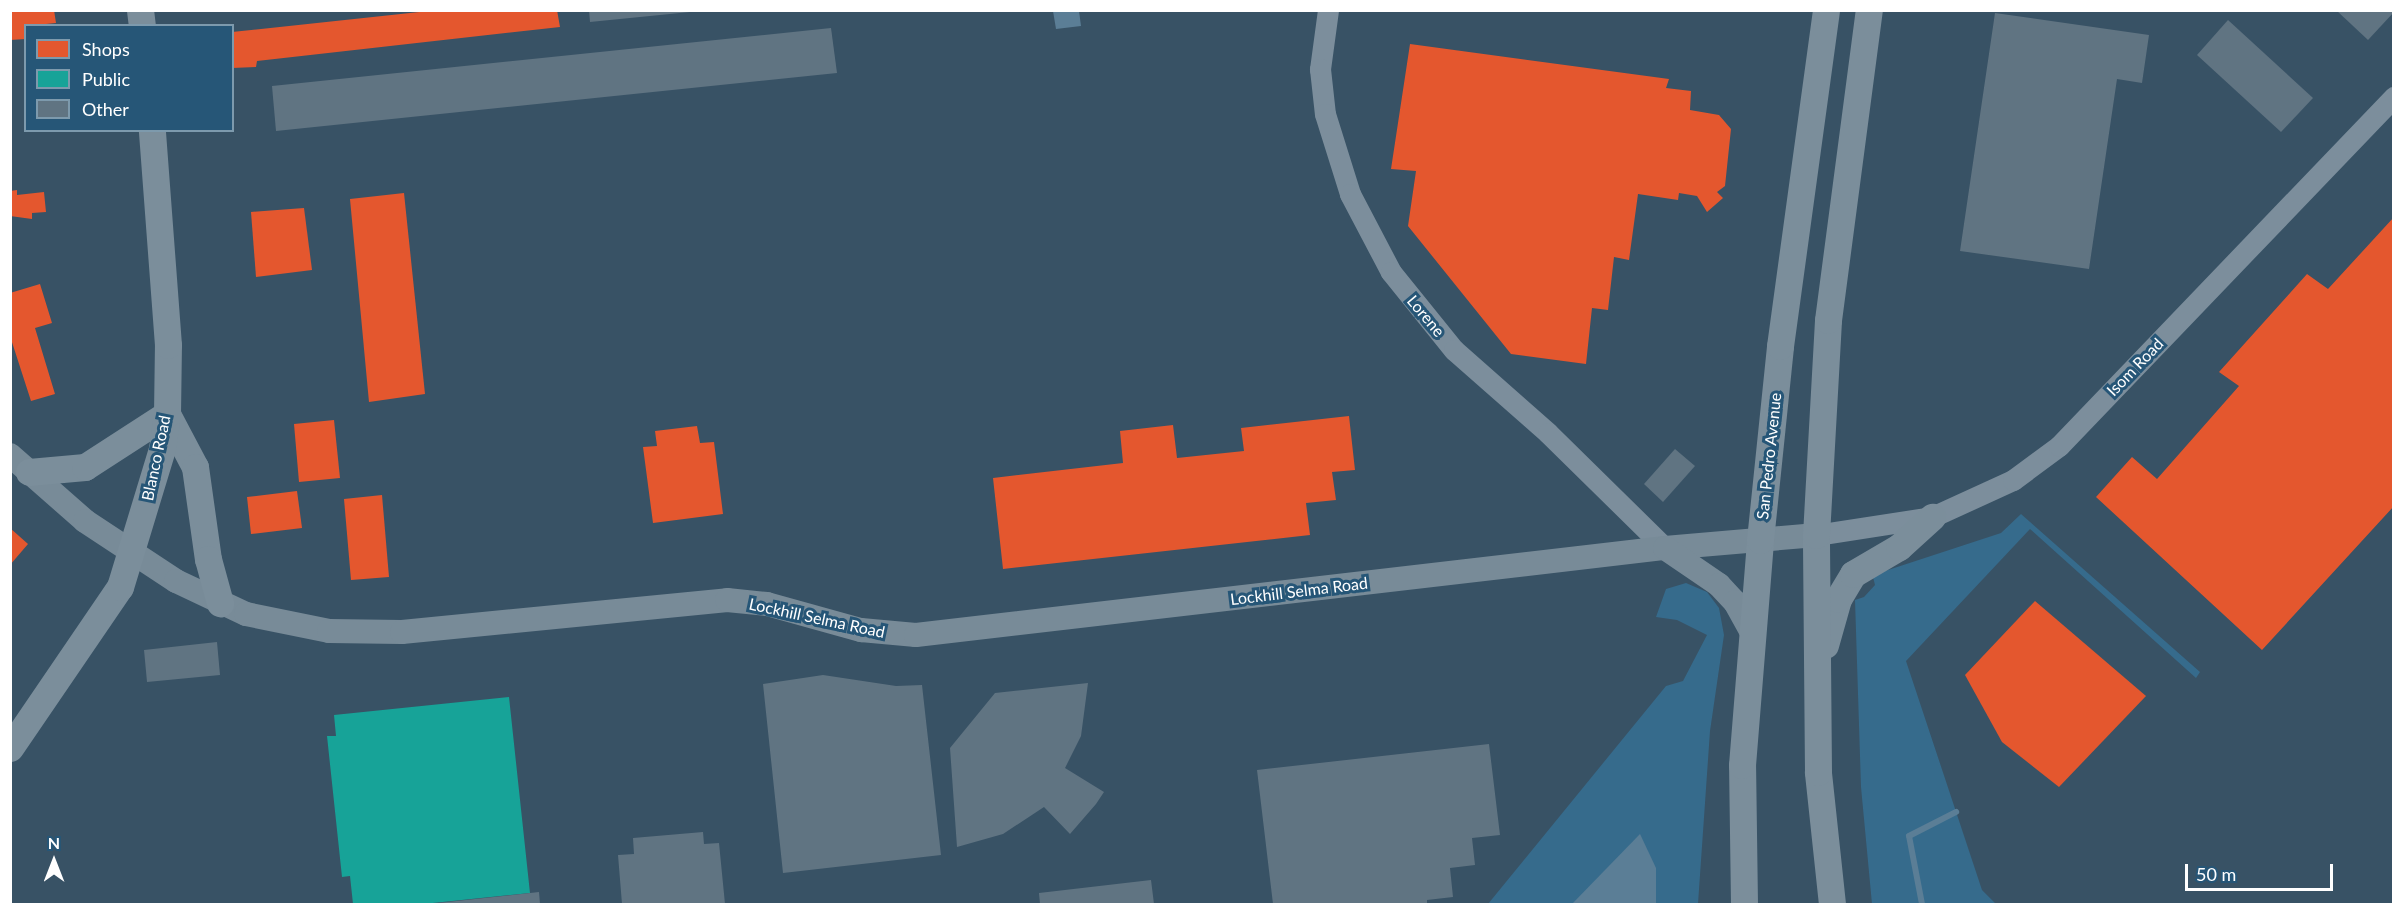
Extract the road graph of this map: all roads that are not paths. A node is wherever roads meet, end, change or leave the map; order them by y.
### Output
1 (1328, 10) edge
2 (1826, 10) edge
3 (1869, 10) edge
4 (2394, 97) edge
5 (152, 132) edge
6 (167, 414) junction
7 (20, 464) edge
8 (1932, 517) junction
9 (1816, 535) junction
10 (1760, 540) junction
11 (1665, 548) junction
12 (132, 552) junction
13 (220, 603) junction
14 (1753, 634) junction
15 (1817, 662) junction
16 (10, 748) edge
17 (1744, 904) edge
18 (1832, 904) edge

1 - 11 street, Lorene
2 - 10 main road, San Pedro Avenue
3 - 9 main road
4 - 8 street, Isom Road
5 - 6 main road, Blanco Road
6 - 7 main road
6 - 12 main road, Blanco Road
6 - 13 main road
7 - 12 main road, Lockhill Selma Road
8 - 9 street, Isom Road
8 - 15 main road
9 - 10 main road, Lockhill Selma Road
9 - 15 main road
10 - 11 main road, Lockhill Selma Road
10 - 14 main road, San Pedro Avenue
11 - 13 main road, Lockhill Selma Road
11 - 14 main road
12 - 13 main road, Lockhill Selma Road
12 - 16 main road, Blanco Road
14 - 17 main road, San Pedro Avenue
15 - 18 main road

